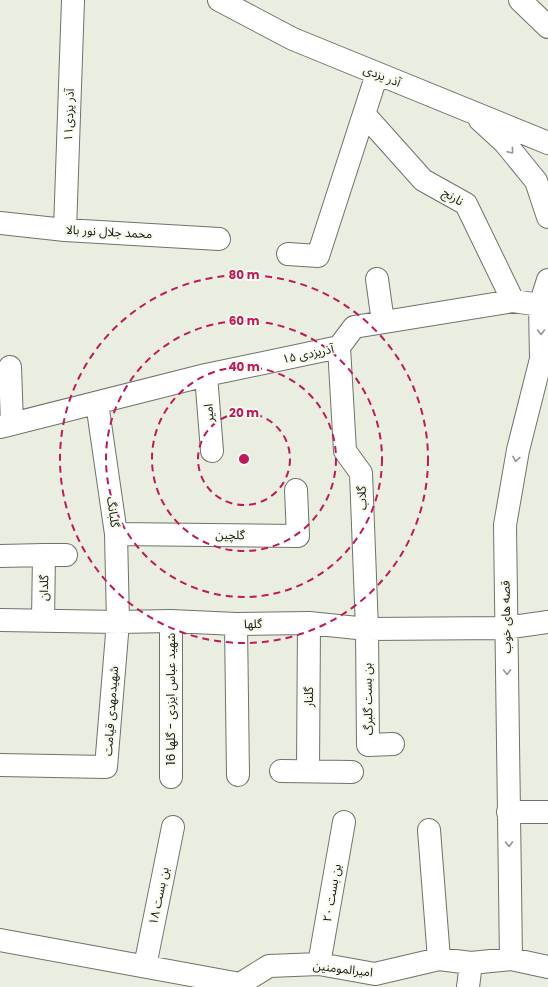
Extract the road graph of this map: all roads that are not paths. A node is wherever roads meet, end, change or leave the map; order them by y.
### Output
1 (73, 0) edge
2 (219, 0) edge
3 (520, 0) edge
4 (548, 27) edge
5 (377, 74) junction
6 (364, 114) junction
7 (474, 114) junction
8 (548, 130) edge
9 (522, 132) junction
10 (548, 143) edge
11 (548, 217) edge
12 (0, 223) edge
13 (65, 230) junction
14 (219, 239) dead end
15 (288, 254) dead end
16 (377, 279) dead end
17 (548, 280) edge
18 (513, 302) junction
19 (540, 305) junction
20 (383, 322) junction
21 (339, 348) junction
22 (10, 367) dead end
23 (206, 375) junction
24 (97, 403) junction
25 (6, 426) edge
26 (212, 451) dead end
27 (296, 490) dead end
28 (116, 534) junction
29 (44, 555) junction
30 (66, 555) dead end
31 (0, 556) edge
32 (0, 620) edge
33 (43, 620) junction
34 (171, 621) junction
35 (118, 622) junction
36 (548, 622) edge
37 (309, 623) junction
38 (236, 624) junction
39 (506, 628) junction
40 (367, 629) junction
41 (393, 744) dead end
42 (0, 765) edge
43 (308, 770) junction
44 (281, 771) dead end
45 (352, 772) dead end
46 (238, 775) dead end
47 (171, 777) dead end
48 (508, 812) junction
49 (548, 812) edge
50 (344, 822) dead end
51 (173, 827) dead end
52 (429, 830) dead end
53 (0, 940) edge
54 (439, 959) junction
55 (511, 959) junction
56 (471, 963) junction
57 (319, 964) junction
58 (145, 966) junction
59 (548, 967) edge
60 (468, 987) edge

1 - 13 street, آذر یزدی۱۱
2 - 5 street, آذر یزدی
3 - 4 street
5 - 6 street
5 - 7 street, آذر یزدی
6 - 15 street
6 - 18 street, نارنج
7 - 9 street, آذر یزدی
7 -> 11 street
8 - 9 street
9 - 10 street, آذر یزدی
12 - 13 street, محمد جلال نور بالا
13 - 14 street, محمد جلال نور بالا
16 - 20 street
17 - 19 street, قصه های خوب
18 - 19 street, ۱۵ آذریزدی
18 - 20 street, ۱۵ آذریزدی
19 -> 39 street, قصه های خوب
20 - 21 street, ۱۵ آذریزدی
21 - 23 street, ۱۵ آذریزدی
21 - 40 street, گلاب
22 - 25 street
23 - 24 street, ۱۵ آذریزدی
23 - 26 street, امیر
24 - 25 street, ۱۵ آذریزدی
24 - 28 street, گلبانگ
27 - 28 street, گلچین
28 - 35 street, گلبانگ
29 - 30 street
29 - 31 street
29 - 33 street, گلدان
32 - 33 street, گلها
33 - 35 street, گلها
34 - 35 street, گلها
34 - 38 street, گلها
34 - 47 street, شهید عباس ایزدی - گلها 16
35 - 42 street, شهیدمهدی قیامت
36 - 39 street, گلها
37 - 38 street, گلها
37 - 40 street, گلها
37 - 43 street, گلنار
38 - 46 street
39 - 40 street, گلها
39 -> 48 street, قصه های خوب
40 - 41 street, بن بست گلبرگ
43 - 44 street
43 - 45 street
48 - 49 street
48 -> 55 street, قصه های خوب
50 - 57 street, بن بست ۲۰
51 - 58 street, بن بست ۱۸
52 - 54 street
53 - 58 street, امیرالمومنین
54 - 56 street, امیرالمومنین
54 - 57 street, امیرالمومنین
55 - 56 street, امیرالمومنین
55 - 59 street, امیرالمومنین
56 - 60 street
57 - 58 street, امیرالمومنین

